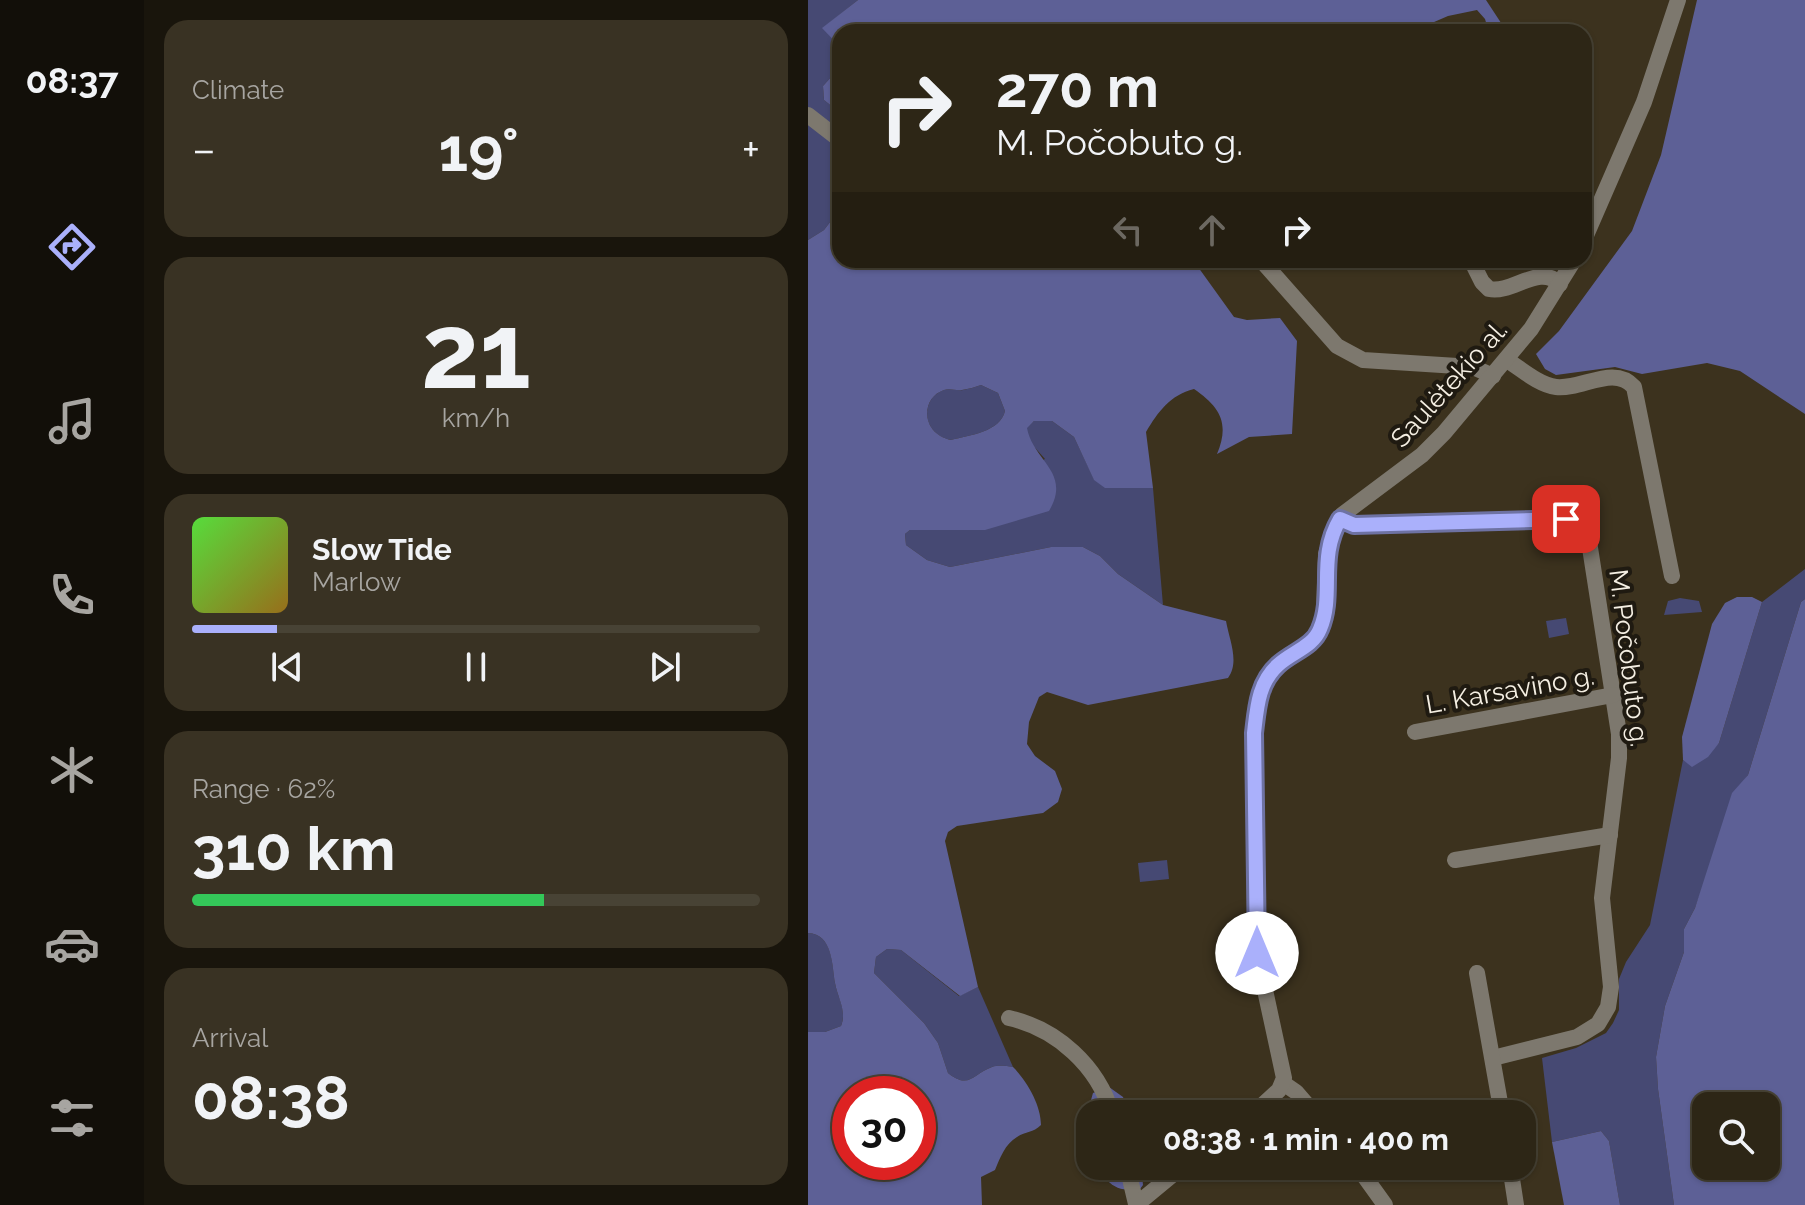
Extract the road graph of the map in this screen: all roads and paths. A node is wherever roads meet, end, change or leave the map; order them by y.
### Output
1 (1678, 0) edge
2 (808, 115) edge
3 (832, 134) edge
4 (1592, 222) edge
5 (1268, 268) edge
6 (1475, 268) edge
7 (1569, 268) edge
8 (1560, 284) junction
9 (1507, 360) junction
10 (1493, 376) junction
11 (1340, 519) junction
12 (1672, 576) dead end
13 (1613, 695) junction
14 (1415, 732) dead end
15 (1610, 835) junction
16 (1455, 860) dead end
17 (1477, 973) dead end
18 (1009, 1018) dead end
19 (1493, 1058) junction
20 (1289, 1088) junction
21 (1106, 1100) edge
22 (1272, 1100) edge
23 (1301, 1100) edge
24 (1500, 1100) edge
25 (1130, 1180) edge
26 (1166, 1180) edge
27 (1367, 1180) edge
28 (1512, 1180) edge
29 (1136, 1204) edge
30 (1385, 1205) edge
31 (1516, 1205) edge

1 - 4 street
2 - 3 street
5 - 10 street
6 - 8 street
7 - 8 street, Saulėtekio al.
8 - 9 street, Saulėtekio al.
9 - 10 street, Saulėtekio al.
9 - 12 street
10 - 11 street, Saulėtekio al.
11 - 13 street, M. Počobuto g.
11 - 20 street
13 - 14 street, L. Karsavino g.
13 - 15 street, M. Počobuto g.
15 - 16 street
15 - 19 street, M. Počobuto g.
17 - 19 street
18 - 21 street
19 - 24 street
20 - 22 street
20 - 23 street
25 - 29 street
26 - 29 street
27 - 30 street
28 - 31 street

